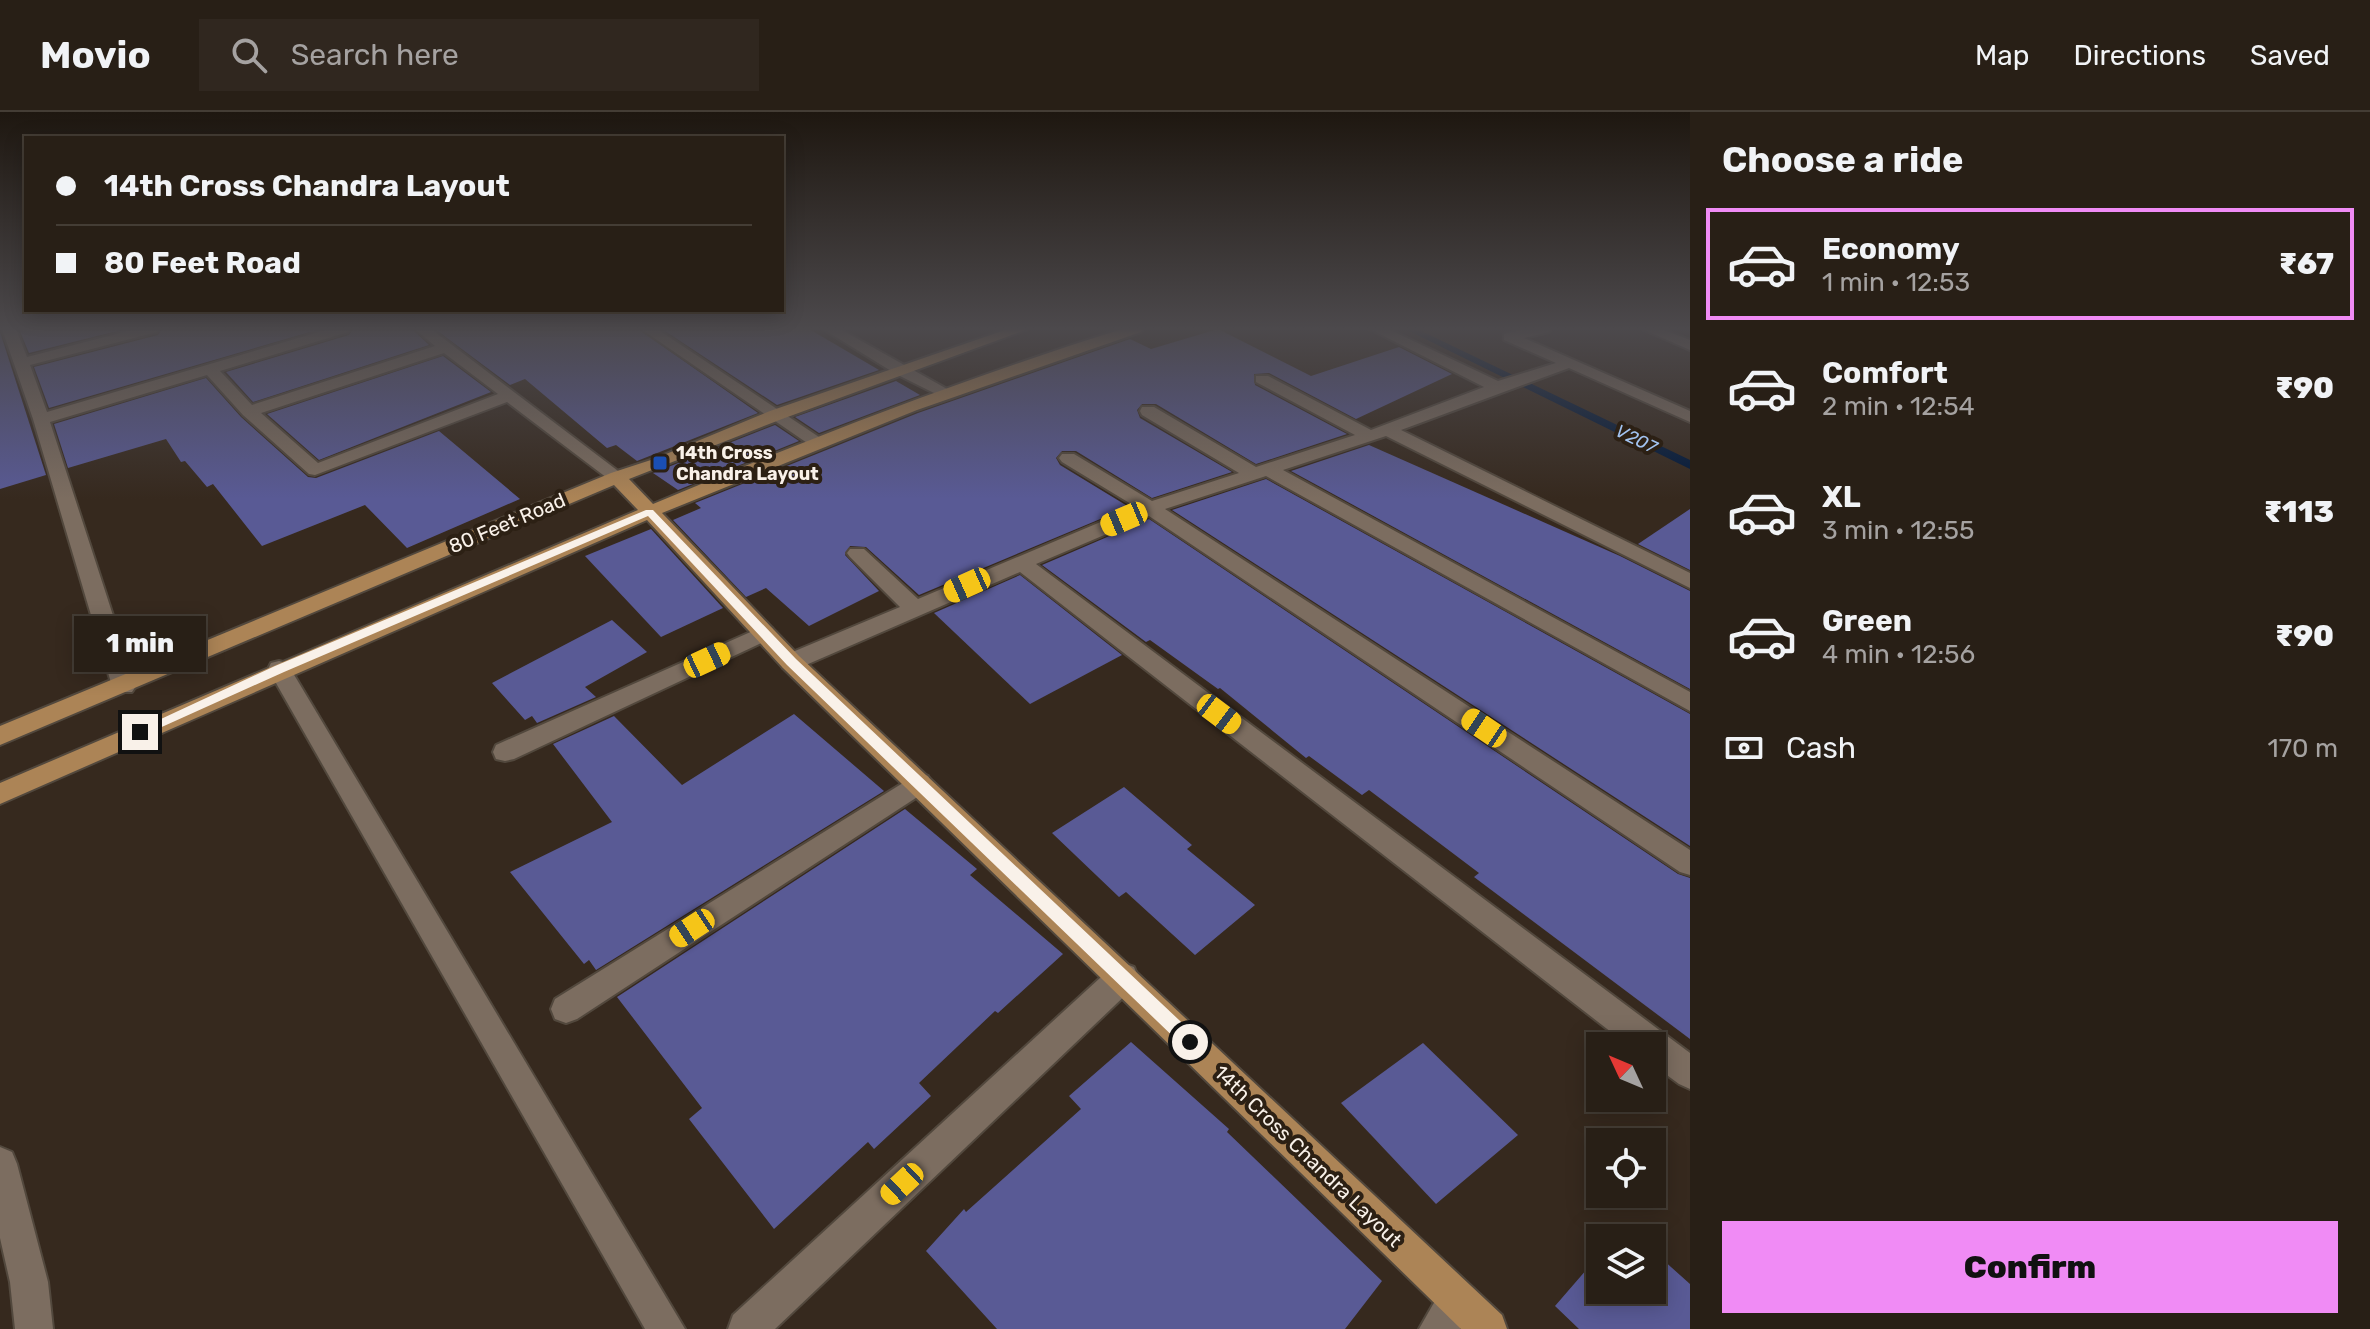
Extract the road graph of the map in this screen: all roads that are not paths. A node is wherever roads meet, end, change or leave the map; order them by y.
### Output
1 (29, 386) edge
2 (150, 386) edge
3 (226, 386) edge
4 (327, 386) edge
5 (498, 386) edge
6 (733, 386) edge
7 (860, 386) edge
8 (932, 386) edge
9 (969, 386) edge
10 (1276, 386) edge
11 (1500, 386) edge
12 (1621, 386) edge
13 (1497, 387) joint
14 (948, 394) junction
15 (510, 395) junction
16 (249, 411) junction
17 (1148, 411) dead end
18 (776, 415) junction
19 (1690, 417) edge
20 (41, 419) junction
21 (1377, 433) junction
22 (819, 443) junction
23 (1068, 458) dead end
24 (1263, 473) junction
25 (617, 477) junction
26 (1150, 508) junction
27 (649, 512) junction
28 (857, 553) dead end
29 (1020, 562) junction
30 (1690, 581) edge
31 (914, 608) junction
32 (764, 633) junction
33 (791, 662) junction
34 (279, 669) junction
35 (124, 686) junction
36 (1690, 703) edge
37 (0, 736) edge
38 (505, 752) dead end
39 (919, 783) junction
40 (0, 794) edge
41 (1690, 864) edge
42 (1123, 977) junction
43 (566, 1009) dead end
44 (1690, 1073) edge
45 (0, 1164) edge
46 (1447, 1314) edge
47 (34, 1329) edge
48 (666, 1329) edge
49 (747, 1329) edge
50 (1488, 1329) edge

1 - 20 street
2 - 20 street
3 - 16 street
4 - 16 street
5 - 15 street
6 - 18 street
7 - 18 main road, 80 Feet Road
8 - 14 street
9 - 14 main road
10 - 21 street
11 - 13 street
12 - 19 street
13 - 21 street
14 - 22 main road
15 - 16 street
15 - 25 street
17 - 24 street
18 - 22 street
18 - 25 main road, 80 Feet Road
20 - 35 street
21 - 24 street
21 - 30 street
22 - 27 main road
23 - 26 street
24 - 26 street
24 - 36 street
25 - 27 main road, 14th Cross Chandra Layout
25 - 35 main road, 80 Feet Road
26 - 29 street
26 - 41 street
27 - 32 main road, 14th Cross Chandra Layout
27 - 34 main road
28 - 31 street
29 - 31 street
29 - 44 street
31 - 33 street
32 - 33 main road, 14th Cross Chandra Layout
32 - 38 street
33 - 39 main road, 14th Cross Chandra Layout
34 - 40 main road
34 - 48 street
35 - 37 main road, 80 Feet Road
39 - 42 main road, 14th Cross Chandra Layout
39 - 43 street
42 - 46 main road, 14th Cross Chandra Layout
42 - 49 street
45 - 47 street
46 - 50 main road, 14th Cross Chandra Layout

